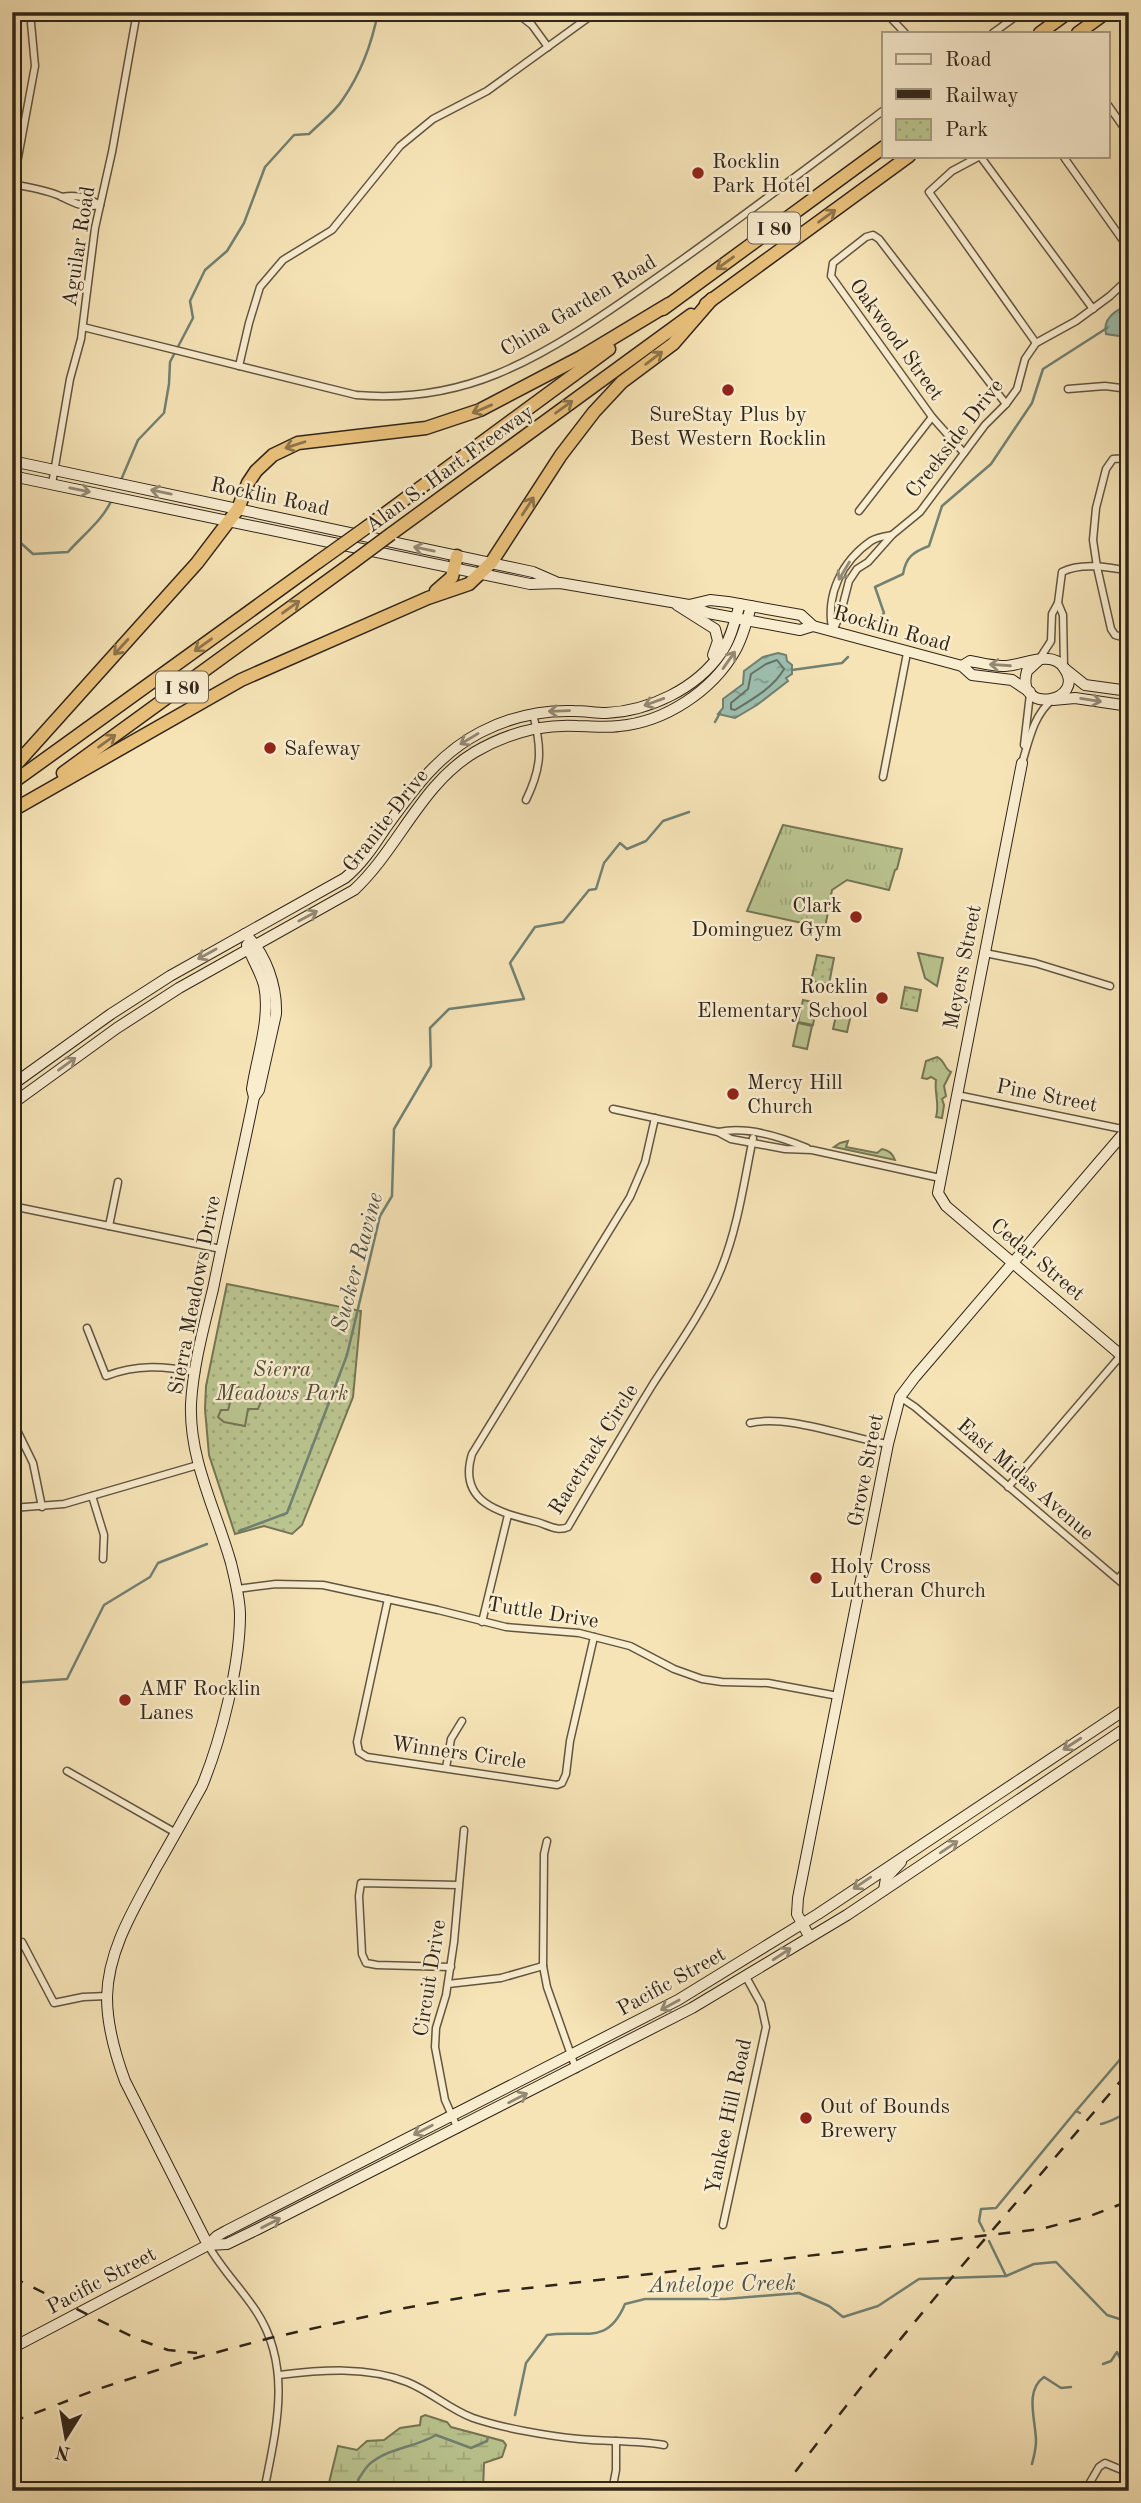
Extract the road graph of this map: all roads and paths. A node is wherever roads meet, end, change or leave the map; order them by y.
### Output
1 (136, 12) edge
2 (515, 12) edge
3 (596, 12) edge
4 (886, 12) edge
5 (1022, 12) edge
6 (1069, 12) edge
7 (1107, 12) edge
8 (31, 23) dead end
9 (904, 32) edge
10 (994, 32) edge
11 (1041, 32) edge
12 (1079, 32) edge
13 (548, 47) junction
14 (1110, 108) edge
15 (882, 112) edge
16 (1129, 135) edge
17 (882, 149) edge
18 (906, 158) edge
19 (976, 158) edge
20 (981, 158) edge
21 (1064, 158) edge
22 (13, 186) edge
23 (100, 205) junction
24 (1129, 249) edge
25 (1129, 278) edge
26 (712, 299) junction
27 (669, 304) junction
28 (1093, 309) junction
29 (83, 327) junction
30 (1036, 343) junction
31 (235, 365) junction
32 (1129, 388) edge
33 (1068, 389) dead end
34 (1006, 404) junction
35 (932, 417) junction
36 (964, 453) junction
37 (1129, 458) edge
38 (12, 461) edge
39 (54, 469) junction
40 (12, 476) edge
41 (52, 484) junction
42 (238, 509) junction
43 (859, 511) dead end
44 (229, 521) junction
45 (892, 535) junction
46 (455, 562) junction
47 (491, 563) junction
48 (1097, 566) junction
49 (1129, 571) edge
50 (480, 573) junction
51 (560, 583) junction
52 (428, 598) junction
53 (674, 603) junction
54 (1058, 603) junction
55 (689, 605) junction
56 (745, 605) junction
57 (741, 619) junction
58 (813, 626) junction
59 (833, 631) junction
60 (1129, 639) edge
61 (907, 653) junction
62 (1039, 660) junction
63 (710, 664) junction
64 (962, 666) junction
65 (1064, 668) junction
66 (1129, 691) edge
67 (1030, 692) junction
68 (1053, 700) junction
69 (1129, 706) edge
70 (533, 714) junction
71 (536, 729) junction
72 (1022, 763) junction
73 (12, 769) edge
74 (883, 778) dead end
75 (12, 783) edge
76 (526, 800) dead end
77 (12, 810) edge
78 (245, 933) junction
79 (252, 946) junction
80 (985, 953) junction
81 (1110, 986) dead end
82 (276, 1014) junction
83 (260, 1046) junction
84 (12, 1085) edge
85 (957, 1095) junction
86 (254, 1097) junction
87 (12, 1104) edge
88 (613, 1109) dead end
89 (654, 1118) junction
90 (1128, 1129) edge
91 (719, 1132) junction
92 (753, 1141) junction
93 (812, 1150) junction
94 (940, 1178) junction
95 (118, 1182) dead end
96 (12, 1206) edge
97 (109, 1226) junction
98 (221, 1250) junction
99 (1012, 1263) junction
100 (87, 1328) dead end
101 (1129, 1346) edge
102 (1125, 1359) edge
103 (196, 1372) junction
104 (900, 1397) junction
105 (12, 1420) edge
106 (750, 1423) dead end
107 (888, 1444) junction
108 (198, 1465) junction
109 (1008, 1487) junction
110 (92, 1496) junction
111 (43, 1507) junction
112 (12, 1508) edge
113 (508, 1515) junction
114 (103, 1559) dead end
115 (1129, 1566) edge
116 (1118, 1579) junction
117 (237, 1589) junction
118 (1129, 1589) edge
119 (388, 1599) junction
120 (482, 1622) junction
121 (594, 1637) junction
122 (838, 1696) junction
123 (1129, 1707) edge
124 (1113, 1717) junction
125 (462, 1721) dead end
126 (1129, 1726) edge
127 (1089, 1751) junction
128 (446, 1768) junction
129 (67, 1771) dead end
130 (1014, 1801) junction
131 (977, 1808) junction
132 (464, 1830) dead end
133 (176, 1833) junction
134 (547, 1841) dead end
135 (914, 1849) junction
136 (458, 1885) junction
137 (884, 1890) junction
138 (802, 1923) junction
139 (809, 1936) junction
140 (22, 1942) dead end
141 (543, 1966) junction
142 (451, 1967) junction
143 (746, 1977) junction
144 (448, 1984) junction
145 (107, 1996) junction
146 (571, 2056) junction
147 (576, 2069) junction
148 (452, 2115) junction
149 (458, 2129) junction
150 (723, 2225) dead end
151 (208, 2245) junction
152 (12, 2348) edge
153 (279, 2375) junction
154 (616, 2441) junction
155 (664, 2445) dead end
156 (1129, 2473) edge
157 (264, 2491) edge
158 (612, 2491) edge
159 (1085, 2491) edge

1 - 23 street, Aguilar Road
2 - 13 street
3 - 13 street
4 - 9 street
5 - 10 street
6 - 11 highway
7 - 12 highway
8 - 22 street
13 - 31 street
14 - 16 street
15 - 31 street, China Garden Road
17 -> 27 highway, Alan S. Hart Freeway / I 80
26 -> 18 highway, Alan S. Hart Freeway / I 80
19 - 30 street
20 - 28 street
21 - 24 street
22 - 23 street
23 - 29 street, Aguilar Road
25 - 28 street
47 -> 26 highway
77 -> 26 highway, Alan S. Hart Freeway / I 80, bridge
27 -> 42 highway
27 -> 75 highway, Alan S. Hart Freeway / I 80, bridge
28 - 30 street
29 - 31 street, China Garden Road
29 - 39 street, Aguilar Road
30 - 34 street, Creekside Drive
32 - 33 street
34 - 35 street, Oakwood Street
34 - 36 street, Creekside Drive
35 - 36 street, Oakwood Street
35 - 43 street
36 - 45 street, Creekside Drive
37 - 48 street
38 - 39 street, Rocklin Road
39 - 41 street, Aguilar Road
42 -> 39 street, Rocklin Road
40 - 41 street, Rocklin Road
41 -> 44 street, Rocklin Road
42 - 44 highway
46 -> 42 street, Rocklin Road
44 - 46 street, Rocklin Road
44 -> 73 highway
45 - 59 street, Creekside Drive
45 -> 59 street, Creekside Drive
46 - 47 street, Rocklin Road
46 - 50 street, Rocklin Road
46 - 52 highway
47 - 50 highway
47 - 51 street, Rocklin Road
48 - 49 street
48 - 54 street
48 - 60 street
50 - 51 street, Rocklin Road
50 - 52 highway
51 - 53 street, Rocklin Road
52 - 77 highway
53 - 55 street, Rocklin Road
53 - 63 street
54 - 62 street
54 - 65 street
55 - 56 street, Rocklin Road
55 - 57 street, Rocklin Road
56 - 57 street
56 - 58 street, Rocklin Road
57 - 58 street, Rocklin Road
57 - 63 street, Granite Drive
71 -> 57 street, Granite Drive
58 - 59 street, Rocklin Road
59 - 61 street, Rocklin Road
61 - 64 street, Rocklin Road
61 - 74 street
62 -> 64 street, Rocklin Road
62 - 65 street
62 - 67 street
63 -> 70 street, Granite Drive
64 - 67 street, Rocklin Road
65 - 66 street
65 - 68 street
67 - 68 street
67 - 72 street, Meyers Street
68 -> 69 street
68 - 72 street, Meyers Street
70 - 71 street
70 -> 78 street, Granite Drive
71 - 76 street
79 -> 71 street, Granite Drive
72 - 80 street, Meyers Street
78 - 79 street, Sierra Meadows Drive
78 -> 84 street, Granite Drive
79 - 82 street, Sierra Meadows Drive
79 - 83 street, Sierra Meadows Drive
87 -> 79 street, Granite Drive
80 - 81 street
80 - 85 street, Meyers Street
82 - 83 street
82 - 86 street, Sierra Meadows Drive
83 - 86 street, Sierra Meadows Drive
85 - 90 street, Pine Street
85 - 94 street, Meyers Street
86 - 98 street, Sierra Meadows Drive
88 - 89 street
89 - 91 street
89 - 113 street, Racetrack Circle
90 - 99 street, Grove Street
91 - 92 street
91 - 93 street
92 - 93 street
92 - 113 street, Racetrack Circle
93 - 94 street
94 - 99 street, Cedar Street
95 - 97 street
96 - 97 street
97 - 98 street
98 - 103 street, Sierra Meadows Drive
99 - 102 street, Cedar Street
99 - 104 street, Grove Street
100 - 103 street
101 - 102 street
102 - 109 street
103 - 108 street, Sierra Meadows Drive
104 - 107 street, Grove Street
104 - 109 street, East Midas Avenue
105 - 111 street
106 - 107 street
107 - 122 street, Grove Street
108 - 110 street
108 - 117 street, Sierra Meadows Drive
109 - 116 street, East Midas Avenue
110 - 111 street
110 - 114 street
111 - 112 street
113 - 120 street
115 - 116 street
116 - 118 street, East Midas Avenue
117 - 119 street, Tuttle Drive
117 - 133 street, Sierra Meadows Drive
119 - 120 street, Tuttle Drive
119 - 128 street, Winners Circle
120 - 121 street, Tuttle Drive
121 - 122 street, Tuttle Drive
121 - 128 street, Winners Circle
122 - 138 street, Grove Street
123 - 124 street, Pacific Street
124 - 127 street
124 -> 131 street, Pacific Street
125 - 128 street
126 - 127 street, Pacific Street
127 - 130 street, Pacific Street
129 - 133 street
130 - 131 street
137 -> 130 street, Pacific Street
131 - 135 street, Pacific Street
132 - 136 street, Circuit Drive
133 - 145 street, Sierra Meadows Drive
134 - 141 street
135 - 137 street
135 -> 138 street, Pacific Street
136 - 142 street, Circuit Drive
136 - 142 street
137 - 139 street, Pacific Street
138 - 139 street, Grove Street
138 -> 146 street, Pacific Street
143 -> 139 street, Pacific Street
140 - 145 street
141 - 144 street
141 - 146 street
142 - 144 street, Circuit Drive
143 - 147 street, Pacific Street
143 - 150 street, Yankee Hill Road
144 - 148 street, Circuit Drive
145 - 151 street, Sierra Meadows Drive
146 - 147 street
146 - 148 street, Pacific Street
149 -> 147 street, Pacific Street
148 - 149 street, Circuit Drive
148 -> 151 street, Pacific Street
151 -> 149 street, Pacific Street
151 - 152 street, Pacific Street
151 - 153 street
153 - 154 street
153 - 157 street
154 - 155 street
154 - 158 street
156 - 159 street

